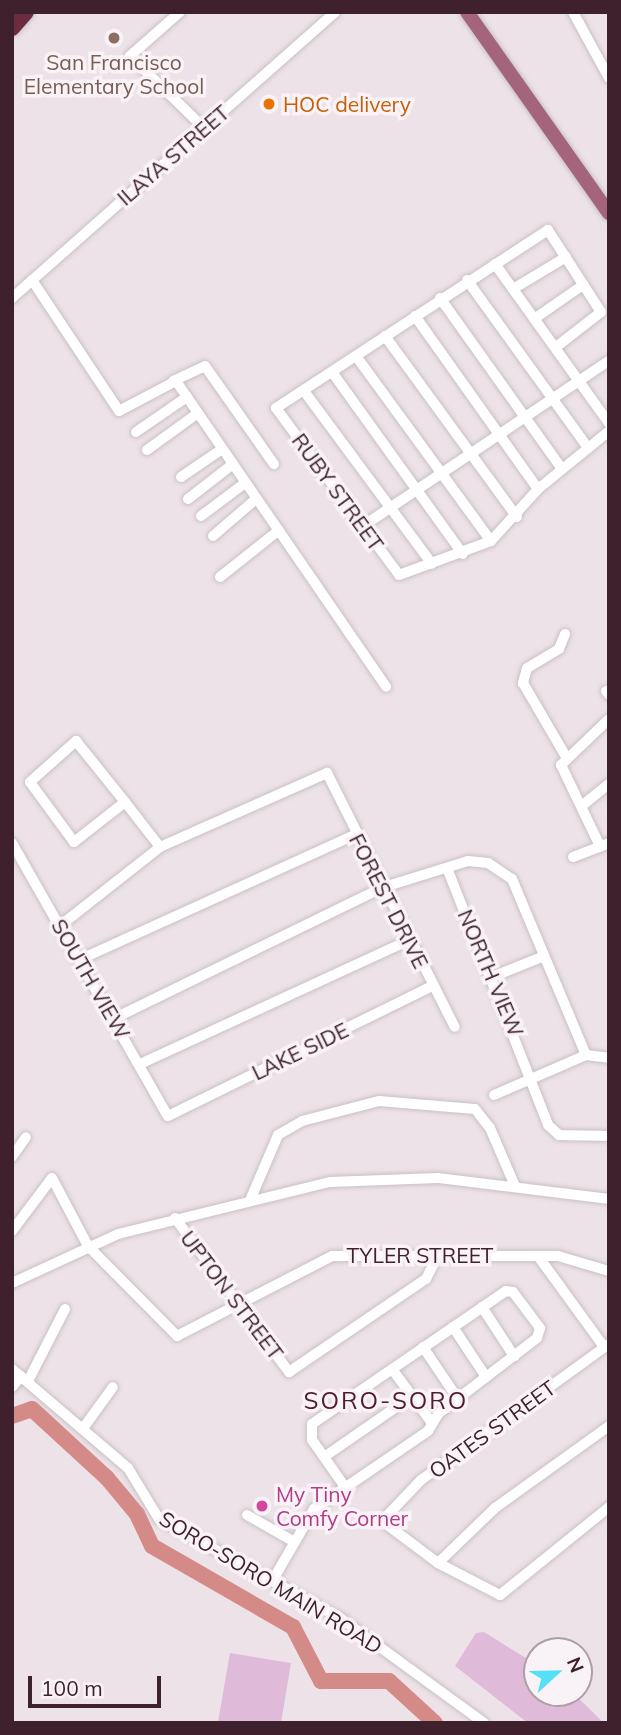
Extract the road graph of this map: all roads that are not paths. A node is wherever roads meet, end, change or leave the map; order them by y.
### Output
1 (26, 12) edge
2 (180, 12) edge
3 (335, 12) edge
4 (467, 12) edge
5 (573, 12) edge
6 (12, 29) edge
7 (607, 70) edge
8 (205, 129) junction
9 (609, 213) edge
10 (566, 257) junction
11 (495, 264) junction
12 (32, 280) junction
13 (467, 280) junction
14 (583, 285) junction
15 (513, 289) junction
16 (12, 298) edge
17 (440, 298) junction
18 (415, 316) junction
19 (534, 319) junction
20 (385, 336) junction
21 (556, 347) junction
22 (356, 355) junction
23 (609, 361) edge
24 (332, 372) junction
25 (173, 381) junction
26 (579, 381) junction
27 (303, 391) junction
28 (187, 397) junction
29 (552, 399) junction
30 (198, 413) junction
31 (525, 417) junction
32 (609, 423) edge
33 (609, 431) edge
34 (136, 432) dead end
35 (500, 436) junction
36 (222, 449) junction
37 (588, 449) junction
38 (147, 450) dead end
39 (470, 453) junction
40 (233, 464) junction
41 (274, 464) dead end
42 (562, 469) junction
43 (442, 473) junction
44 (181, 477) dead end
45 (245, 483) junction
46 (537, 489) junction
47 (418, 491) junction
48 (188, 499) dead end
49 (256, 499) junction
50 (391, 508) junction
51 (201, 516) dead end
52 (517, 517) junction
53 (363, 526) junction
54 (279, 530) junction
55 (212, 536) dead end
56 (491, 541) junction
57 (463, 554) junction
58 (432, 564) junction
59 (220, 577) dead end
60 (565, 634) dead end
61 (386, 687) dead end
62 (609, 719) edge
63 (565, 755) junction
64 (609, 784) edge
65 (125, 802) junction
66 (584, 804) junction
67 (356, 834) junction
68 (12, 843) edge
69 (605, 844) edge
70 (160, 847) junction
71 (573, 857) dead end
72 (16, 861) edge
73 (447, 868) junction
74 (381, 888) junction
75 (61, 925) junction
76 (409, 940) junction
77 (544, 956) junction
78 (80, 958) junction
79 (492, 977) junction
80 (432, 986) junction
81 (115, 1018) junction
82 (455, 1027) dead end
83 (586, 1055) junction
84 (609, 1058) edge
85 (140, 1064) junction
86 (533, 1079) junction
87 (494, 1095) dead end
88 (168, 1116) joint
89 (609, 1136) edge
90 (26, 1137) dead end
91 (12, 1157) edge
92 (515, 1186) junction
93 (251, 1198) junction
94 (609, 1199) edge
95 (175, 1218) junction
96 (12, 1231) edge
97 (88, 1246) junction
98 (439, 1254) junction
99 (538, 1256) junction
100 (609, 1271) edge
101 (12, 1283) edge
102 (243, 1305) junction
103 (482, 1307) junction
104 (65, 1309) dead end
105 (453, 1327) junction
106 (606, 1345) edge
107 (423, 1348) junction
108 (514, 1356) junction
109 (392, 1369) junction
110 (21, 1375) edge
111 (486, 1377) junction
112 (12, 1387) edge
113 (113, 1387) dead end
114 (412, 1396) junction
115 (458, 1399) junction
116 (432, 1423) junction
117 (609, 1426) edge
118 (84, 1427) junction
119 (324, 1457) junction
120 (345, 1487) junction
121 (609, 1507) edge
122 (247, 1516) dead end
123 (293, 1541) junction
124 (438, 1563) junction
125 (274, 1578) junction
126 (484, 1723) edge

1 - 6 highway
2 - 8 street
3 - 8 street, ILAYA STREET
4 - 9 main road
5 - 7 street
8 - 12 street, ILAYA STREET
10 - 11 street
10 - 14 street
10 - 15 street
11 - 13 street
11 - 15 street
12 - 16 street, ILAYA STREET
12 - 25 street
13 - 17 street
13 - 29 street
14 - 19 street
14 - 21 street
15 - 19 street
17 - 18 street
17 - 31 street
18 - 20 street
18 - 35 street
19 - 21 street
20 - 22 street
20 - 39 street
21 - 26 street
22 - 24 street
22 - 43 street
23 - 26 street
24 - 27 street
24 - 47 street
25 - 28 street
25 - 41 street
26 - 29 street
26 - 32 street
27 - 50 street
27 - 53 street, RUBY STREET
28 - 30 street
28 - 34 street
29 - 31 street
29 - 37 street
30 - 36 street
30 - 38 street
31 - 35 street
31 - 42 street
33 - 37 street
35 - 39 street
35 - 46 street
36 - 40 street
36 - 44 street
37 - 42 street
39 - 43 street
39 - 52 street
40 - 45 street
40 - 48 street
42 - 46 street
43 - 47 street
43 - 56 street
45 - 49 street
45 - 51 street
46 - 52 street
47 - 50 street
47 - 57 street
49 - 54 street
49 - 55 street
50 - 53 street
50 - 58 street
52 - 56 street
53 - 58 street, RUBY STREET
54 - 59 street
54 - 61 street
56 - 57 street
57 - 58 street
60 - 63 street
62 - 63 street
63 - 66 street
64 - 66 street
65 - 65 street
65 - 70 street
66 - 69 street
67 - 70 street, FOREST DRIVE
67 - 74 street, FOREST DRIVE
67 - 78 street
68 - 72 street, SOUTH VIEW
69 - 71 street
70 - 75 street
72 - 75 street, SOUTH VIEW
73 - 74 street
73 - 77 street
73 - 79 street, NORTH VIEW
74 - 76 street, FOREST DRIVE
74 - 81 street
75 - 78 street, SOUTH VIEW
76 - 80 street, FOREST DRIVE
76 - 85 street
77 - 79 street
77 - 83 street
78 - 81 street, SOUTH VIEW
79 - 86 street, NORTH VIEW
80 - 82 street, FOREST DRIVE
80 - 88 street, LAKE SIDE
81 - 85 street, SOUTH VIEW
83 - 84 street
83 - 86 street
85 - 88 street, SOUTH VIEW
86 - 87 street
86 - 89 street, NORTH VIEW
90 - 91 street
92 - 93 street
92 - 93 street
92 - 94 street
93 - 95 street
95 - 97 street
95 - 102 street, UPTON STREET
96 - 97 street
97 - 101 street
97 - 102 street, TYLER STREET
98 - 99 street, TYLER STREET
98 - 102 street, TYLER STREET
98 - 102 street, UPTON STREET
99 - 100 street, TYLER STREET
99 - 106 street
103 - 105 street
103 - 108 street
103 - 108 street
104 - 110 street
105 - 107 street
105 - 111 street
106 - 124 street, OATES STREET
107 - 109 street
107 - 115 street
108 - 111 street
109 - 114 street
109 - 119 street
110 - 112 street
110 - 118 street, SORO-SORO MAIN ROAD
111 - 115 street
113 - 118 street
114 - 116 street
114 - 119 street
115 - 116 street
116 - 120 street
117 - 124 street
118 - 125 street, SORO-SORO MAIN ROAD
119 - 120 street
120 - 123 street
121 - 124 street
122 - 123 street
123 - 125 street
125 - 126 street, SORO-SORO MAIN ROAD

